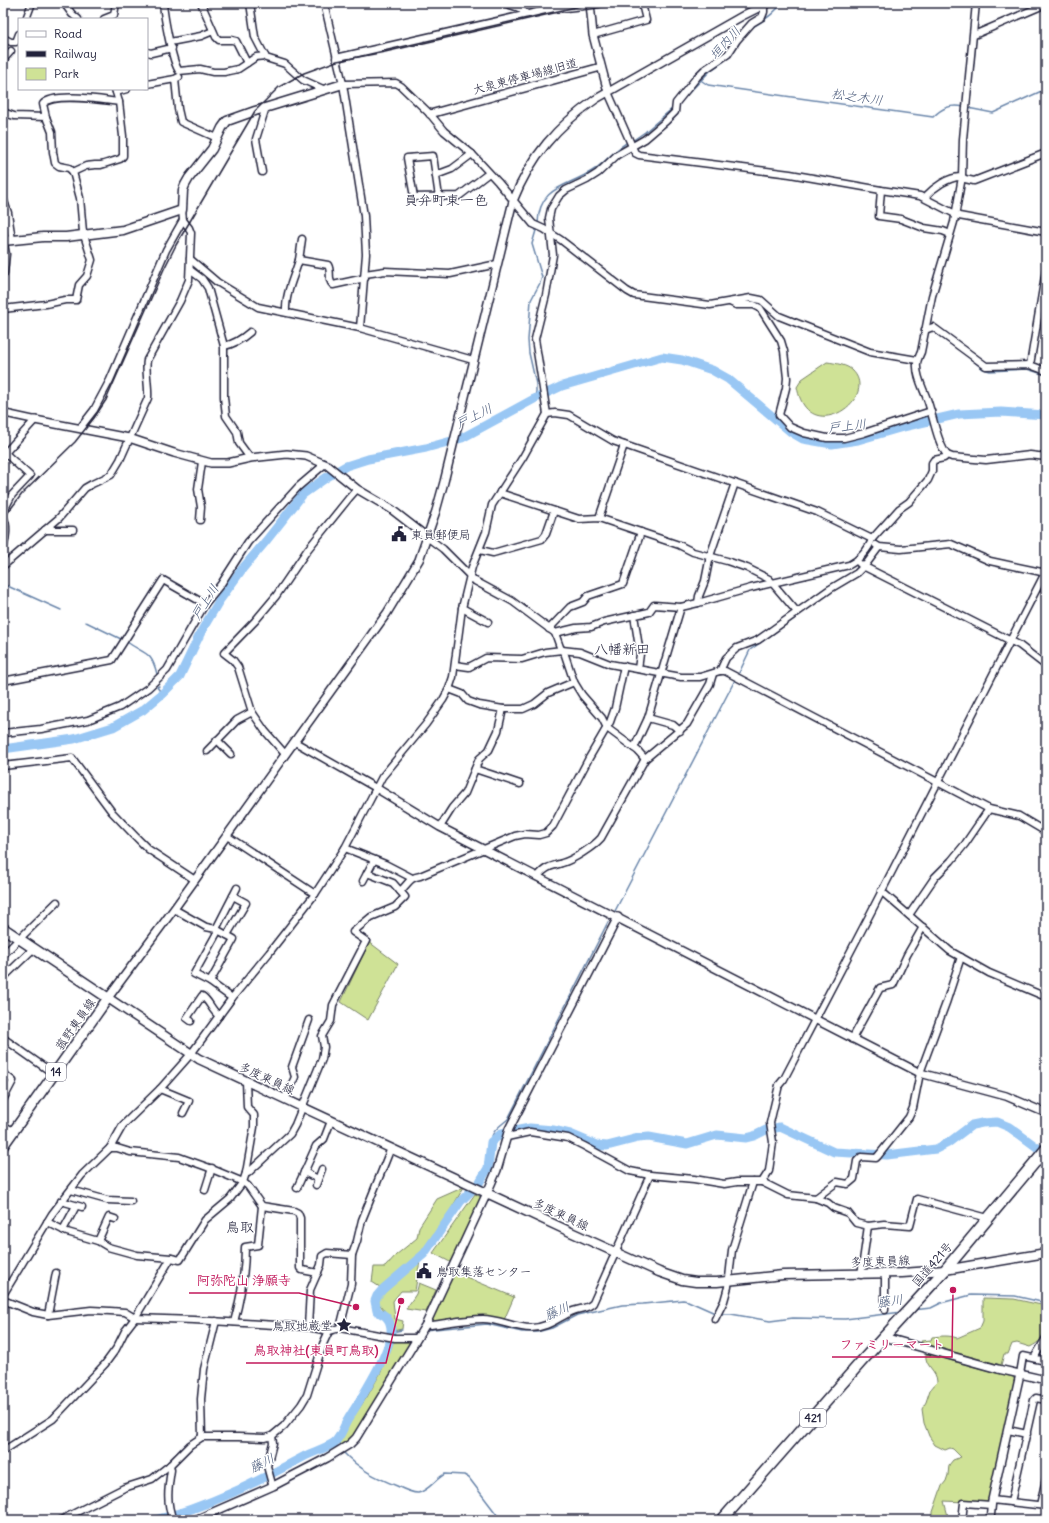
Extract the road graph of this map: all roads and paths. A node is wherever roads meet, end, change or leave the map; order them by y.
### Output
1 (32, 3) edge
2 (64, 3) edge
3 (116, 3) edge
4 (132, 3) edge
5 (136, 3) edge
6 (163, 3) edge
7 (201, 3) edge
8 (250, 3) edge
9 (324, 3) edge
10 (504, 3) edge
11 (576, 3) edge
12 (590, 3) edge
13 (647, 3) edge
14 (976, 3) edge
15 (766, 4) edge
16 (1045, 4) edge
17 (527, 14) junction
18 (26, 18) edge
19 (77, 18) edge
20 (109, 18) edge
21 (214, 31) junction
22 (976, 34) junction
23 (593, 35) junction
24 (18, 37) edge
25 (3, 38) edge
26 (171, 45) junction
27 (11, 51) dead end
28 (148, 52) edge
29 (266, 56) junction
30 (336, 58) junction
31 (3, 60) edge
32 (246, 64) junction
33 (602, 67) junction
34 (179, 71) junction
35 (175, 79) junction
36 (148, 84) edge
37 (342, 84) junction
38 (323, 89) junction
39 (116, 90) edge
40 (608, 92) junction
41 (119, 102) junction
42 (266, 108) junction
43 (3, 112) edge
44 (430, 114) junction
45 (46, 117) junction
46 (217, 138) junction
47 (632, 146) junction
48 (1046, 153) edge
49 (472, 154) junction
50 (73, 172) junction
51 (262, 172) dead end
52 (489, 173) junction
53 (436, 175) junction
54 (963, 178) junction
55 (881, 190) junction
56 (439, 197) junction
57 (925, 197) junction
58 (3, 198) edge
59 (513, 201) junction
60 (182, 210) junction
61 (957, 215) junction
62 (183, 220) junction
63 (550, 232) junction
64 (1046, 232) edge
65 (950, 234) junction
66 (85, 235) junction
67 (302, 239) dead end
68 (12, 240) junction
69 (3, 241) edge
70 (3, 244) edge
71 (190, 259) junction
72 (299, 260) junction
73 (497, 264) junction
74 (190, 270) junction
75 (1046, 270) edge
76 (3, 273) edge
77 (365, 276) junction
78 (730, 302) junction
79 (3, 309) edge
80 (286, 312) junction
81 (360, 328) junction
82 (926, 330) junction
83 (250, 332) dead end
84 (224, 346) junction
85 (473, 360) junction
86 (917, 360) junction
87 (1030, 365) junction
88 (1046, 371) edge
89 (3, 413) edge
90 (932, 413) junction
91 (547, 414) junction
92 (35, 420) junction
93 (80, 428) junction
94 (129, 438) junction
95 (624, 445) junction
96 (4, 453) edge
97 (947, 455) junction
98 (1046, 457) edge
99 (250, 458) junction
100 (202, 462) junction
101 (326, 465) junction
102 (735, 484) junction
103 (357, 489) junction
104 (500, 492) junction
105 (554, 511) junction
106 (3, 512) edge
107 (3, 517) edge
108 (598, 518) junction
109 (200, 520) dead end
110 (45, 530) junction
111 (72, 530) dead end
112 (641, 532) junction
113 (427, 537) junction
114 (872, 541) junction
115 (879, 547) junction
116 (480, 550) junction
117 (3, 551) edge
118 (710, 556) junction
119 (857, 561) junction
120 (3, 566) edge
121 (864, 566) junction
122 (1046, 572) edge
123 (470, 576) junction
124 (773, 583) junction
125 (205, 604) junction
126 (698, 604) junction
127 (681, 607) junction
128 (462, 608) junction
129 (797, 612) junction
130 (634, 616) junction
131 (488, 622) dead end
132 (549, 629) junction
133 (555, 633) junction
134 (1010, 640) junction
135 (562, 650) junction
136 (455, 665) junction
137 (624, 666) junction
138 (1046, 666) edge
139 (638, 669) junction
140 (720, 671) junction
141 (661, 673) junction
142 (713, 674) junction
143 (3, 681) edge
144 (574, 682) junction
145 (449, 689) junction
146 (503, 709) junction
147 (252, 712) junction
148 (648, 718) junction
149 (607, 728) junction
150 (680, 731) junction
151 (3, 733) edge
152 (217, 740) junction
153 (295, 742) junction
154 (634, 748) junction
155 (207, 751) dead end
156 (231, 754) dead end
157 (285, 754) junction
158 (645, 759) junction
159 (3, 766) edge
160 (475, 769) junction
161 (938, 782) junction
162 (520, 784) dead end
163 (376, 788) junction
164 (988, 809) junction
165 (440, 827) junction
166 (1046, 832) edge
167 (227, 836) junction
168 (345, 848) junction
169 (485, 848) junction
170 (374, 860) junction
171 (367, 872) junction
172 (538, 876) junction
173 (412, 878) junction
174 (195, 880) junction
175 (363, 881) dead end
176 (237, 888) dead end
177 (400, 891) junction
178 (881, 891) junction
179 (315, 894) junction
180 (233, 896) junction
181 (57, 902) dead end
182 (174, 909) junction
183 (909, 915) junction
184 (618, 917) junction
185 (3, 928) edge
186 (923, 928) junction
187 (217, 930) junction
188 (227, 935) junction
189 (19, 939) junction
190 (33, 949) junction
191 (3, 955) edge
192 (960, 957) junction
193 (3, 978) edge
194 (210, 982) junction
195 (1046, 997) edge
196 (108, 998) junction
197 (232, 998) junction
198 (219, 1016) junction
199 (815, 1019) junction
200 (309, 1020) dead end
201 (191, 1021) dead end
202 (3, 1038) edge
203 (852, 1039) junction
204 (191, 1054) junction
205 (3, 1073) edge
206 (920, 1073) junction
207 (54, 1074) junction
208 (246, 1081) junction
209 (160, 1089) junction
210 (285, 1099) junction
211 (3, 1100) edge
212 (302, 1107) junction
213 (183, 1113) dead end
214 (1046, 1113) edge
215 (331, 1121) junction
216 (3, 1125) edge
217 (14, 1131) junction
218 (508, 1134) junction
219 (3, 1146) edge
220 (110, 1148) junction
221 (391, 1148) junction
222 (1045, 1150) edge
223 (212, 1168) junction
224 (322, 1169) dead end
225 (304, 1172) junction
226 (246, 1174) junction
227 (650, 1175) junction
228 (318, 1179) junction
229 (243, 1182) junction
230 (753, 1182) junction
231 (762, 1182) junction
232 (316, 1185) dead end
233 (297, 1188) dead end
234 (71, 1190) junction
235 (205, 1190) dead end
236 (485, 1192) junction
237 (816, 1198) junction
238 (62, 1201) junction
239 (131, 1201) dead end
240 (262, 1206) junction
241 (988, 1218) junction
242 (115, 1219) dead end
243 (47, 1222) junction
244 (868, 1226) junction
245 (63, 1230) junction
246 (98, 1241) junction
247 (616, 1252) junction
248 (1046, 1253) edge
249 (352, 1255) junction
250 (171, 1258) junction
251 (946, 1270) junction
252 (56, 1272) dead end
253 (318, 1273) junction
254 (885, 1274) junction
255 (861, 1275) junction
256 (729, 1282) junction
257 (3, 1296) edge
258 (3, 1300) edge
259 (885, 1310) dead end
260 (48, 1316) junction
261 (135, 1318) junction
262 (715, 1318) dead end
263 (216, 1321) junction
264 (234, 1322) junction
265 (425, 1325) junction
266 (308, 1327) junction
267 (340, 1328) junction
268 (329, 1331) junction
269 (418, 1336) junction
270 (884, 1337) junction
271 (1046, 1338) edge
272 (1034, 1358) junction
273 (1046, 1361) edge
274 (1020, 1374) junction
275 (1046, 1380) edge
276 (1046, 1400) edge
277 (1008, 1430) junction
278 (1026, 1434) junction
279 (272, 1436) junction
280 (202, 1437) junction
281 (3, 1452) edge
282 (170, 1465) junction
283 (1046, 1479) edge
284 (272, 1484) dead end
285 (1011, 1502) junction
286 (992, 1503) junction
287 (1043, 1506) edge
288 (61, 1520) edge
289 (173, 1520) edge
290 (195, 1520) edge
291 (722, 1520) edge
292 (962, 1520) edge
293 (990, 1520) edge

1 - 18 street
2 - 19 street
3 - 20 street
4 - 5 street
6 - 26 street
7 - 21 street
8 - 29 street
9 - 30 street
10 - 17 street
11 - 17 street
12 - 23 street
13 - 23 street
14 - 22 street
15 - 40 street
15 - 47 street
16 - 22 street
17 - 30 street
21 - 26 street
21 - 32 street
22 - 54 street
23 - 33 street
24 - 25 street
26 - 28 street
26 - 34 street
27 - 31 street
29 - 32 street
29 - 38 street
30 - 37 street
32 - 34 street
33 - 40 street
33 - 44 street, 大泉東停車場線旧道
34 - 35 street
35 - 36 street
35 - 46 street
37 - 38 main road
37 - 44 street
37 - 77 street
38 - 42 main road
39 - 41 street
40 - 47 street
40 - 59 street
41 - 45 street
41 - 50 street
42 - 46 main road
42 - 51 street
43 - 45 street
44 - 49 street
45 - 50 street
46 - 60 main road
47 - 55 street
47 - 63 street
48 - 54 street
49 - 52 street
49 - 53 street
50 - 66 street
52 - 56 street
52 - 59 street
53 - 56 street
53 - 56 street
54 - 57 street
54 - 61 street
55 - 57 street
55 - 65 street
57 - 61 street
58 - 68 street
59 - 63 street
59 - 73 street
60 - 62 street
60 - 66 main road
61 - 64 street
61 - 65 street
62 - 71 street
62 - 93 street
63 - 78 street
63 - 91 street
65 - 82 street
66 - 68 main road
66 - 79 street
67 - 72 street
68 - 69 main road
70 - 76 main road
71 - 74 street
71 - 80 street
72 - 77 street
72 - 80 street
73 - 77 street
73 - 85 street
74 - 84 street
74 - 94 street
75 - 87 street
77 - 81 street
78 - 86 street
78 - 90 street
80 - 81 street
81 - 85 street
82 - 86 street
82 - 87 street
83 - 84 street
84 - 99 street
85 - 113 street
86 - 90 street
87 - 88 street
89 - 92 street
90 - 97 street
91 - 95 street
91 - 104 street
92 - 93 street
92 - 96 street
93 - 94 street
94 - 100 street
94 - 110 street
95 - 102 street
95 - 108 street
96 - 106 street
97 - 98 street
97 - 114 street
99 - 100 street
99 - 101 street
100 - 109 street
101 - 103 street
101 - 125 street
102 - 114 street
102 - 118 street
103 - 113 street
103 - 147 street
104 - 105 street
104 - 116 street
105 - 108 street
105 - 116 street
107 - 117 street
108 - 112 street
110 - 111 street
110 - 120 street
112 - 118 street
112 - 132 street
113 - 123 street
113 - 153 street
114 - 115 street
114 - 119 street
115 - 121 street
115 - 122 street
116 - 123 street
118 - 124 street
118 - 126 street
119 - 121 street
119 - 124 street
121 - 129 street
121 - 134 street
122 - 134 street
123 - 128 street
123 - 132 street
124 - 126 street
124 - 129 street
125 - 143 street
125 - 151 street
126 - 127 street
127 - 130 street
127 - 141 street
128 - 131 street
128 - 136 street
129 - 140 street
130 - 133 street
130 - 139 street
132 - 133 street
133 - 135 street
134 - 138 street
134 - 161 street
135 - 136 street
135 - 137 street
135 - 144 street
136 - 145 street
137 - 139 street
137 - 149 street
139 - 141 street
140 - 142 street
140 - 161 street
141 - 142 street
141 - 148 street
142 - 150 street
144 - 146 street
144 - 149 street
145 - 146 street
145 - 163 street
146 - 160 street
147 - 152 street
147 - 157 street
148 - 150 street
148 - 154 street
149 - 154 street
149 - 169 street
150 - 158 street
152 - 155 street
152 - 156 street
153 - 157 street
153 - 163 street
154 - 158 street
157 - 167 street
158 - 172 street
159 - 174 street
160 - 162 street
160 - 165 street
161 - 164 street
161 - 178 street
163 - 165 street
163 - 168 street
164 - 166 street
164 - 183 street
165 - 169 street
167 - 174 street
167 - 179 street
168 - 170 street
168 - 179 street
169 - 172 street
169 - 173 street
170 - 171 street
170 - 173 street
171 - 175 street
171 - 177 street
172 - 184 street
173 - 177 street
174 - 182 street
176 - 180 street
177 - 212 street
178 - 183 street
178 - 199 street
179 - 197 street
180 - 187 street
180 - 188 street
181 - 189 street
182 - 187 street
182 - 196 street
183 - 186 street
184 - 199 street
184 - 218 street
185 - 189 main road, 菰野東員線
186 - 192 street
186 - 203 street
187 - 188 street
187 - 194 street
188 - 194 street
189 - 190 main road, 菰野東員線
189 - 191 street
190 - 193 street
190 - 196 main road, 菰野東員線
192 - 195 street
192 - 206 street
194 - 197 street
196 - 204 main road, 多度東員線
196 - 207 main road, 菰野東員線 / 14
197 - 198 street
198 - 201 street
198 - 204 street
199 - 203 street
199 - 231 street
200 - 210 street
202 - 207 street
203 - 206 street
204 - 208 main road, 多度東員線
204 - 209 street
205 - 211 street
206 - 214 street
206 - 237 street
207 - 217 main road, 菰野東員線 / 14
208 - 210 main road, 多度東員線
208 - 226 street
209 - 213 street
209 - 220 street
210 - 212 main road, 多度東員線
212 - 215 main road, 多度東員線
212 - 226 street
215 - 221 main road, 多度東員線
215 - 225 street
216 - 217 street
217 - 219 main road, 菰野東員線 / 14
218 - 227 street
218 - 236 street
220 - 223 street
220 - 234 street
221 - 236 main road, 多度東員線
221 - 249 street
222 - 241 highway, 国道421号 / 421
223 - 229 street
223 - 235 street
224 - 228 street
225 - 228 street
225 - 233 street
226 - 229 street
227 - 230 street
227 - 247 street
228 - 232 street
229 - 240 street
229 - 250 street
230 - 231 street
230 - 256 street
231 - 237 street
234 - 238 street
234 - 239 street
236 - 247 main road, 多度東員線
236 - 265 street
237 - 244 street
238 - 243 street
238 - 245 street
240 - 253 street
240 - 264 street
241 - 244 street
241 - 251 highway, 国道421号 / 421
242 - 246 street
243 - 245 street
243 - 257 street
244 - 255 street
245 - 246 street
246 - 250 street
247 - 256 main road, 多度東員線
247 - 265 street
248 - 251 main road, 多度東員線
249 - 253 street
249 - 267 street
250 - 261 street
251 - 254 main road, 多度東員線
251 - 270 highway, 国道421号 / 421
252 - 260 street
253 - 266 street
254 - 255 main road, 多度東員線
254 - 259 street
255 - 256 main road, 多度東員線
256 - 262 street
258 - 260 street
260 - 261 street
261 - 263 street
261 - 281 street
263 - 264 street
263 - 280 street
264 - 266 street
265 - 269 street
266 - 268 street
267 - 268 street
267 - 269 street
268 - 279 street
269 - 290 street
270 - 274 street
270 - 291 highway, 国道421号 / 421
271 - 272 street
272 - 273 street
272 - 274 street
274 - 275 street
274 - 277 street
276 - 278 street
277 - 278 street
277 - 286 street
278 - 285 street
279 - 280 street
279 - 284 street
280 - 282 street
282 - 288 street
282 - 289 street
283 - 287 street
285 - 286 street
285 - 287 street
286 - 292 street
286 - 293 street

